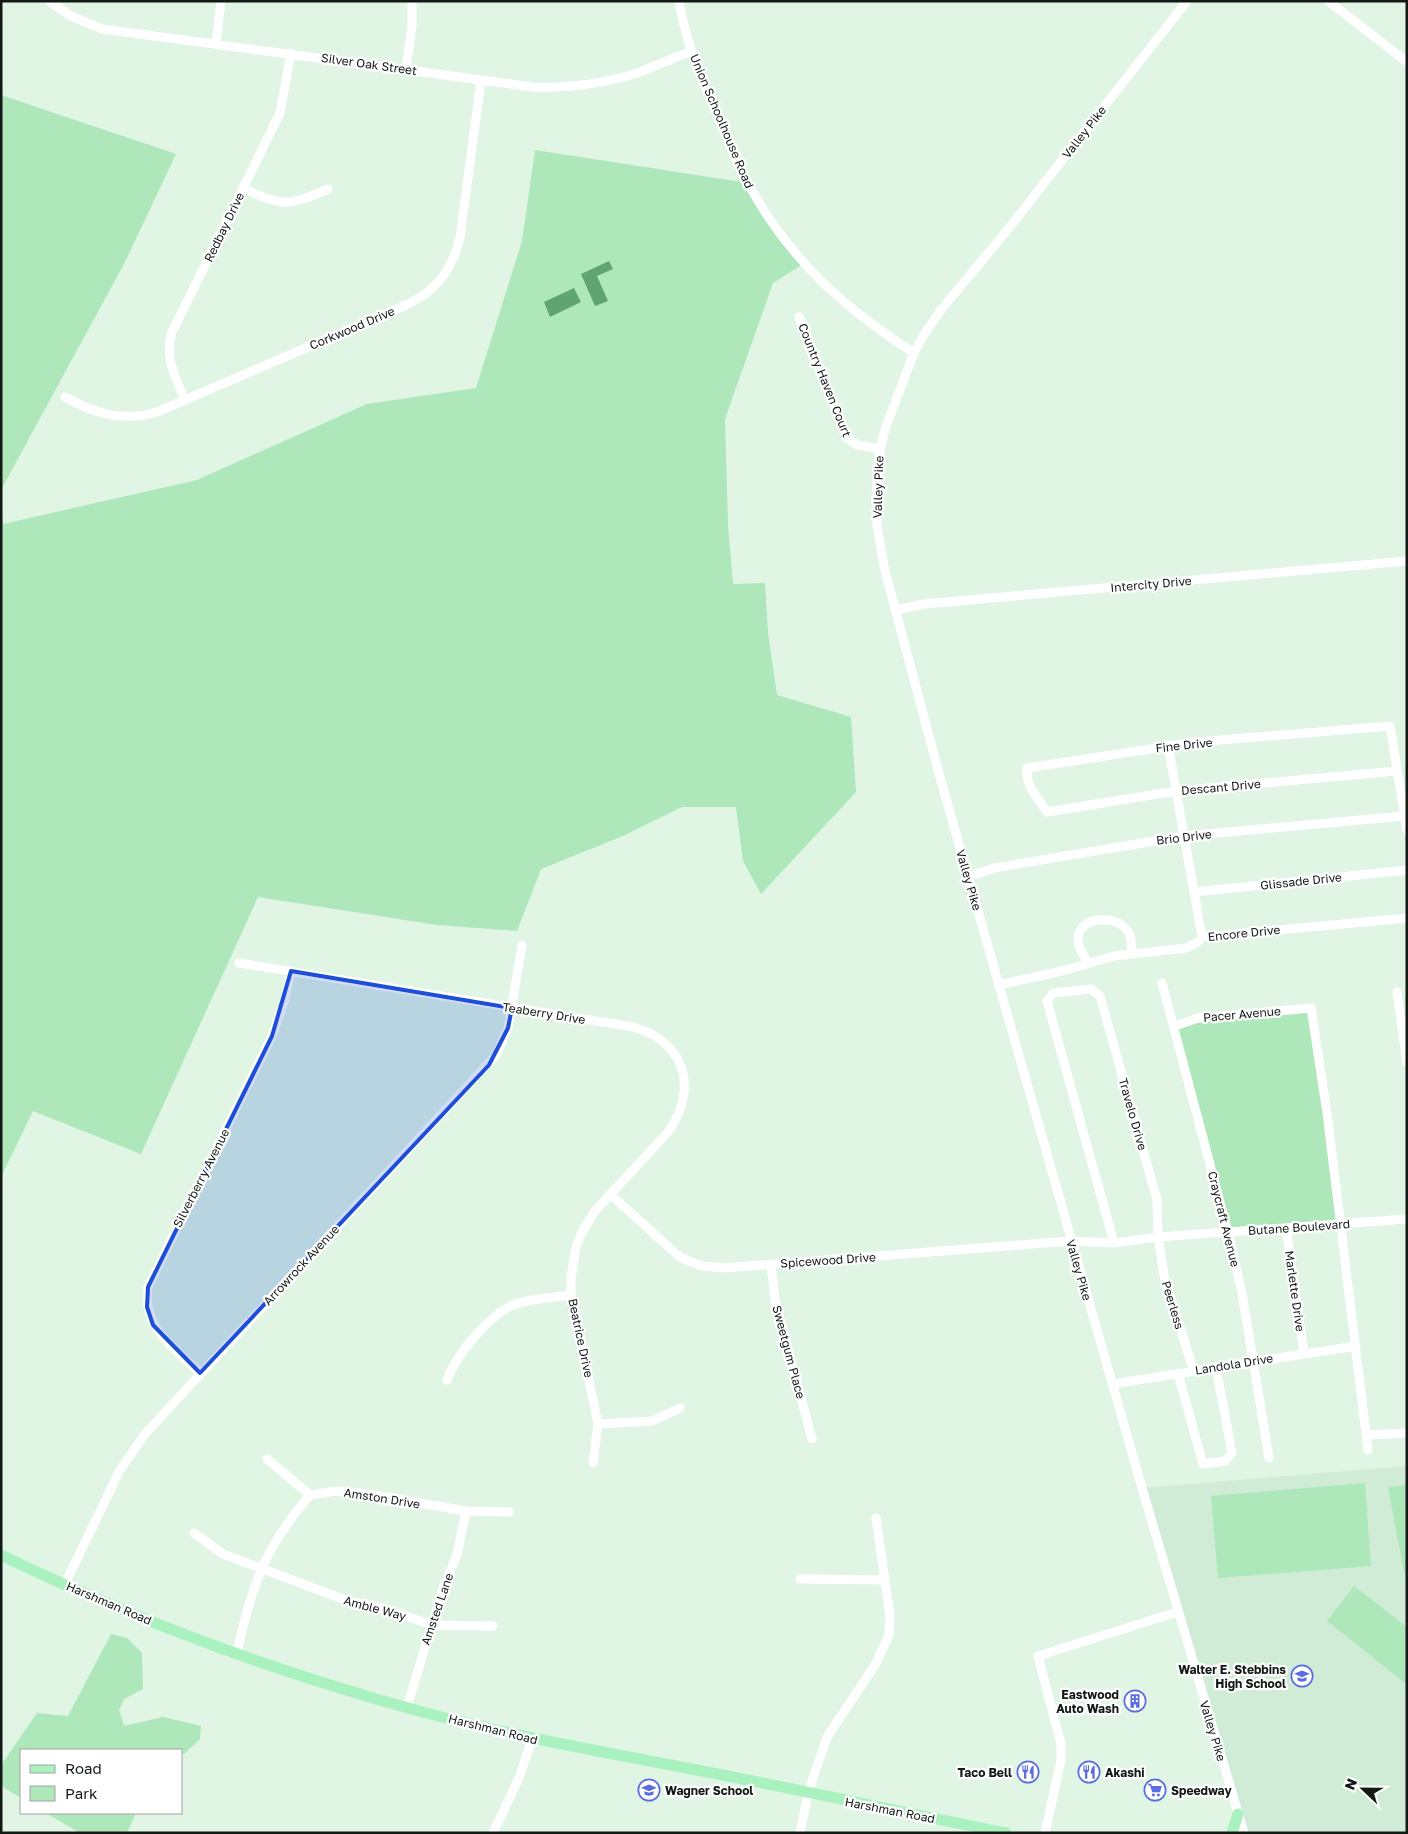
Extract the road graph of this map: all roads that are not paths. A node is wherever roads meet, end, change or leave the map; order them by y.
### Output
1 (49, 1) edge
2 (221, 1) edge
3 (412, 1) edge
4 (679, 1) edge
5 (1187, 1) edge
6 (1328, 1) edge
7 (216, 44) junction
8 (692, 51) junction
9 (291, 53) junction
10 (1407, 62) edge
11 (406, 68) junction
12 (481, 80) junction
13 (243, 188) junction
14 (328, 189) dead end
15 (799, 317) dead end
16 (914, 354) junction
17 (65, 397) dead end
18 (185, 400) junction
19 (880, 449) junction
20 (1407, 561) edge
21 (895, 610) junction
22 (1168, 745) junction
23 (1397, 771) junction
24 (1176, 792) junction
25 (1047, 812) joint
26 (1404, 816) junction
27 (1407, 830) edge
28 (1184, 836) junction
29 (1407, 870) edge
30 (968, 877) junction
31 (1195, 892) junction
32 (1407, 918) edge
33 (1202, 937) junction
34 (522, 944) dead end
35 (1132, 953) junction
36 (1087, 962) junction
37 (239, 963) dead end
38 (291, 971) junction
39 (1162, 983) dead end
40 (998, 985) junction
41 (1397, 992) dead end
42 (512, 1008) junction
43 (1403, 1012) edge
44 (1175, 1026) junction
45 (1407, 1063) edge
46 (611, 1194) junction
47 (1407, 1219) edge
48 (1340, 1224) junction
49 (1286, 1228) junction
50 (1227, 1233) junction
51 (1158, 1237) junction
52 (1071, 1241) junction
53 (1114, 1243) junction
54 (771, 1265) junction
55 (571, 1295) junction
56 (1356, 1346) junction
57 (1304, 1353) junction
58 (1253, 1361) junction
59 (1216, 1368) junction
60 (1194, 1371) junction
61 (200, 1372) junction
62 (1178, 1374) junction
63 (448, 1380) dead end
64 (1112, 1384) junction
65 (680, 1408) dead end
66 (598, 1424) junction
67 (1407, 1433) edge
68 (1366, 1435) junction
69 (812, 1439) dead end
70 (1368, 1450) dead end
71 (1269, 1458) dead end
72 (268, 1459) dead end
73 (593, 1463) dead end
74 (310, 1495) junction
75 (466, 1512) junction
76 (509, 1512) dead end
77 (876, 1518) dead end
78 (194, 1533) dead end
79 (1, 1555) edge
80 (261, 1568) junction
81 (800, 1579) dead end
82 (885, 1580) junction
83 (65, 1584) junction
84 (1177, 1612) junction
85 (432, 1625) junction
86 (493, 1626) dead end
87 (237, 1653) junction
88 (406, 1707) junction
89 (532, 1739) junction
90 (808, 1793) junction
91 (1238, 1814) junction
92 (493, 1833) edge
93 (800, 1833) edge
94 (1006, 1833) edge
95 (1045, 1833) edge
96 (1232, 1833) edge
97 (1244, 1833) edge

1 - 7 street, Silver Oak Street
2 - 7 street
3 - 11 street
4 - 8 street, Union Schoolhouse Road
5 - 16 street, Valley Pike
6 - 10 street
7 - 9 street, Silver Oak Street
8 - 12 street, Silver Oak Street
8 - 16 street, Union Schoolhouse Road
9 - 11 street, Silver Oak Street
9 - 13 street, Redbay Drive
11 - 12 street, Silver Oak Street
12 - 18 street, Corkwood Drive
13 - 14 street
13 - 18 street, Redbay Drive
15 - 19 street, Country Haven Court
16 - 19 street, Valley Pike
17 - 18 street, Corkwood Drive
19 - 21 street, Valley Pike
20 - 21 street, Intercity Drive
21 - 30 street, Valley Pike
22 - 23 street, Fine Drive
22 - 24 street
22 - 25 street, Fine Drive
23 - 24 street, Descant Drive
23 - 26 street
24 - 25 street, Descant Drive
24 - 28 street
26 - 27 street
26 - 28 street, Brio Drive
28 - 30 street, Brio Drive
28 - 31 street
29 - 31 street, Glissade Drive
30 - 40 street, Valley Pike
31 - 33 street
32 - 33 street, Encore Drive
33 - 35 street, Encore Drive
34 - 42 street, Arrowrock Avenue
35 - 36 street, Encore Drive
35 - 36 street
36 - 40 street, Encore Drive
37 - 38 street, Teaberry Drive
38 - 42 street, Teaberry Drive
38 - 61 street, Silverberry Avenue
39 - 44 street, Craycraft Avenue
40 - 52 street, Valley Pike
41 - 43 street
42 - 46 street, Teaberry Drive
42 - 61 street, Arrowrock Avenue
43 - 45 street
44 - 48 street, Pacer Avenue
44 - 50 street, Craycraft Avenue
46 - 54 street, Spicewood Drive
46 - 55 street, Beatrice Drive
47 - 48 street, Butane Boulevard
48 - 49 street, Butane Boulevard
48 - 56 street
49 - 50 street, Butane Boulevard
49 - 57 street, Marlette Drive
50 - 51 street, Butane Boulevard
50 - 58 street, Craycraft Avenue
51 - 53 street, Butane Boulevard
51 - 53 street, Travelo Drive
51 - 60 street, Peerless
52 - 53 street, Butane Boulevard
52 - 54 street, Spicewood Drive
52 - 64 street, Valley Pike
54 - 69 street, Sweetgum Place
55 - 63 street
55 - 66 street, Beatrice Drive
56 - 57 street, Landola Drive
56 - 68 street
57 - 58 street, Landola Drive
58 - 59 street, Landola Drive
58 - 71 street, Craycraft Avenue
59 - 60 street, Landola Drive
59 - 62 street
60 - 62 street, Landola Drive
61 - 83 street, Arrowrock Avenue
62 - 64 street, Landola Drive
64 - 84 street, Valley Pike
65 - 66 street
66 - 73 street, Beatrice Drive
67 - 68 street
68 - 70 street
72 - 74 street
74 - 75 street, Amston Drive
74 - 80 street
75 - 76 street, Amston Drive
75 - 85 street, Amsted Lane
77 - 82 street
78 - 80 street, Amble Way
79 - 83 main road, Harshman Road
80 - 85 street, Amble Way
80 - 87 street
81 - 82 street
82 - 90 street
83 - 87 main road, Harshman Road
84 - 91 street, Valley Pike
84 - 95 street
85 - 86 street, Amble Way
85 - 88 street, Amsted Lane
87 - 88 main road, Harshman Road
88 - 89 main road, Harshman Road
89 - 90 main road, Harshman Road
89 - 92 street
90 - 93 street
90 - 94 main road, Harshman Road
91 - 96 main road
91 - 97 street, Valley Pike

